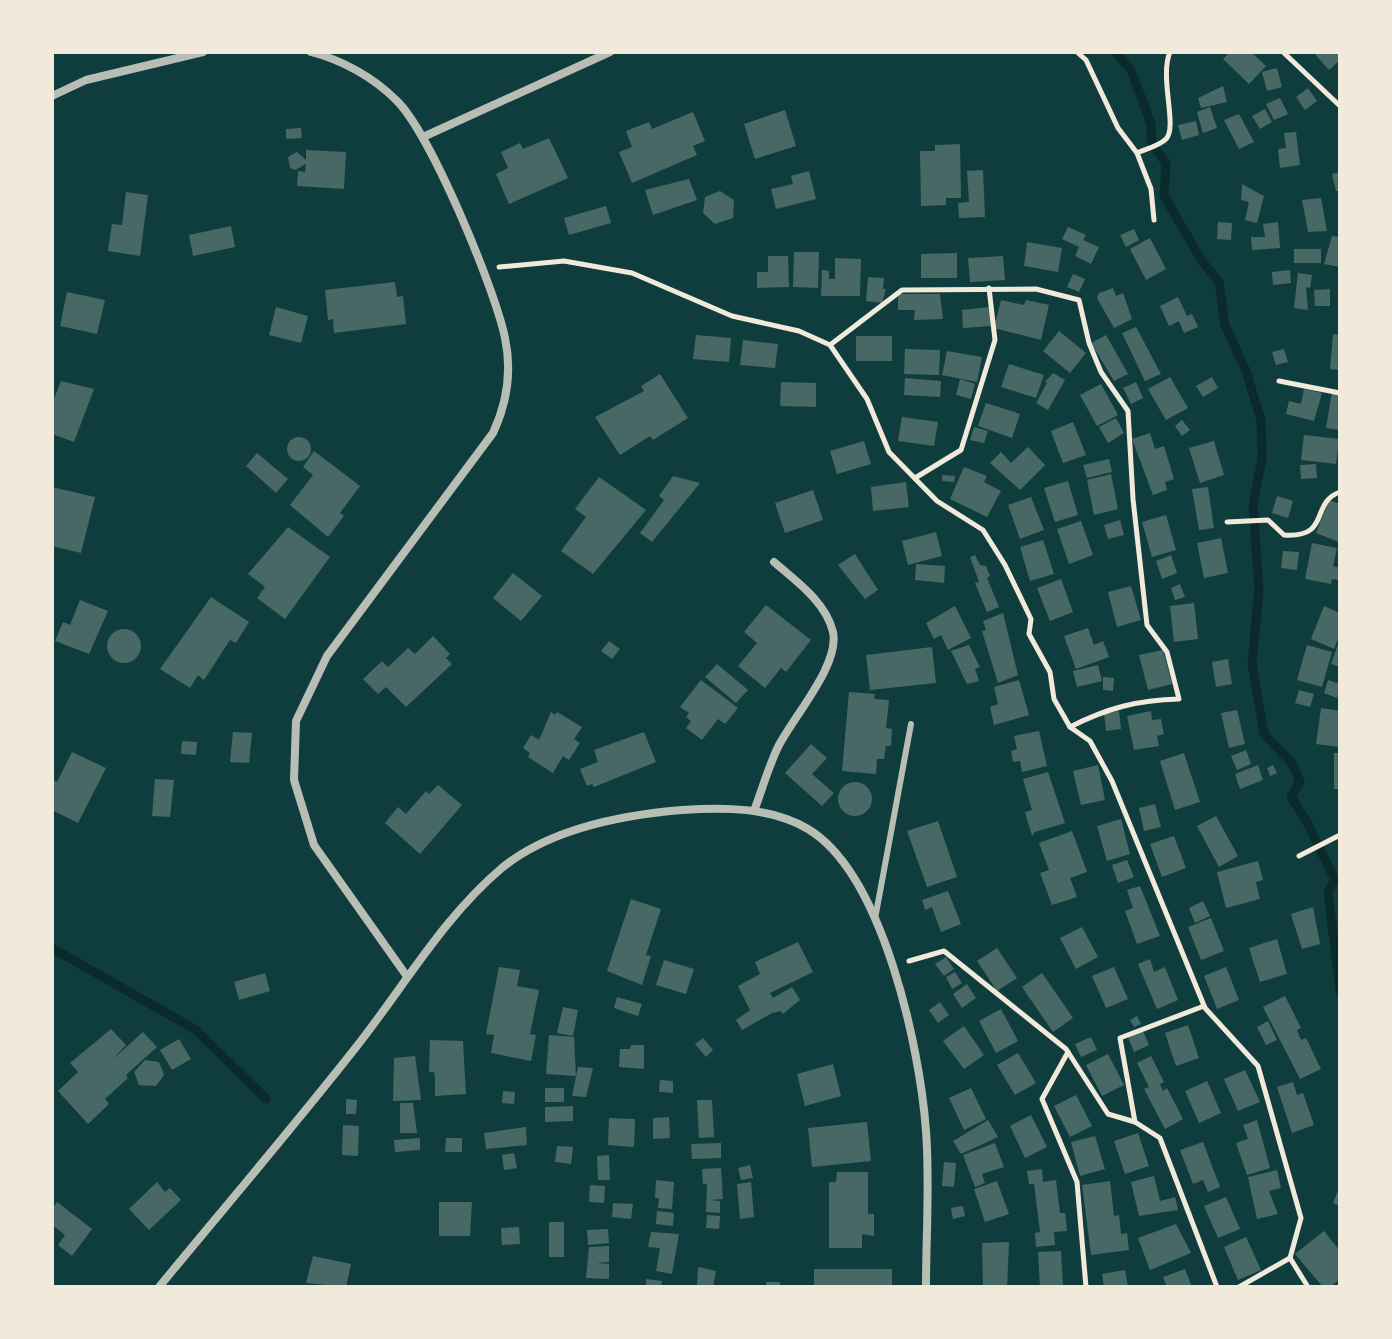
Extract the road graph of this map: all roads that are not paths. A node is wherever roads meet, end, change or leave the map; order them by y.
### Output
1 (203, 52) edge
2 (311, 52) edge
3 (610, 52) edge
4 (52, 96) edge
5 (423, 137) junction
6 (774, 562) dead end
7 (911, 724) dead end
8 (754, 811) junction
9 (875, 919) junction
10 (406, 975) junction
11 (159, 1287) edge
12 (926, 1287) edge

1 - 4 street
2 - 5 street
3 - 5 street
5 - 10 street
6 - 8 street
7 - 9 lane
8 - 9 street
8 - 10 street
9 - 12 street
10 - 11 street

